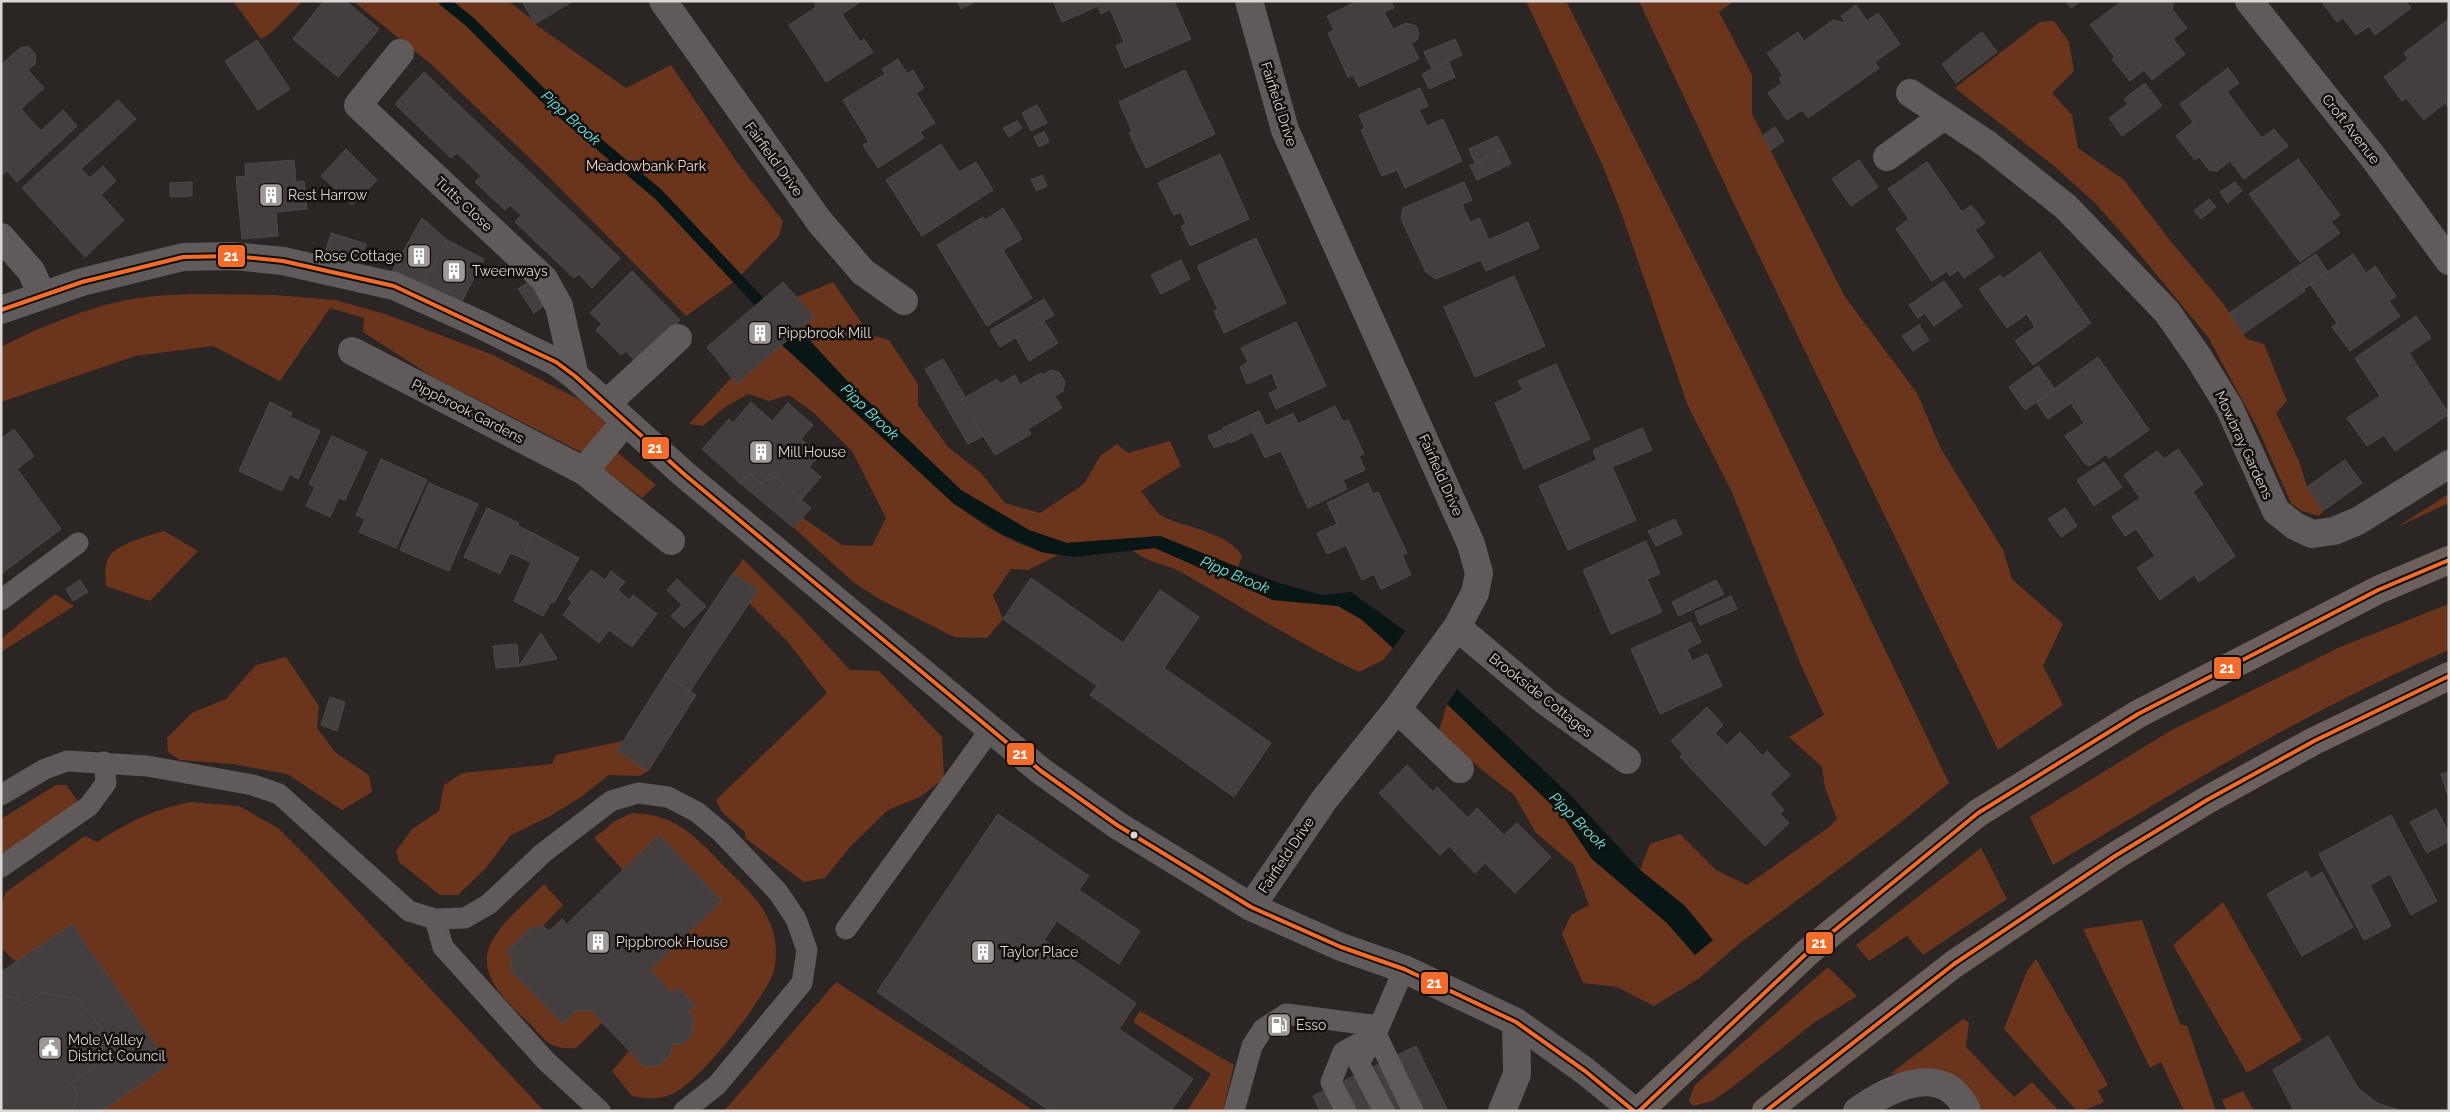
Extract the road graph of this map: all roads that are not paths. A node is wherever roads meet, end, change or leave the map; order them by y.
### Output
1 (662, 1) edge
2 (1248, 1) edge
3 (2249, 1) edge
4 (400, 53) dead end
5 (1910, 93) dead end
6 (1944, 116) junction
7 (1887, 157) dead end
8 (1, 237) edge
9 (2449, 261) edge
10 (42, 294) junction
11 (904, 301) dead end
12 (1, 310) edge
13 (678, 338) dead end
14 (352, 351) dead end
15 (575, 376) junction
16 (606, 404) junction
17 (625, 422) junction
18 (2449, 464) edge
19 (584, 471) junction
20 (671, 541) dead end
21 (78, 543) dead end
22 (2449, 560) edge
23 (1, 600) edge
24 (1457, 627) junction
25 (2449, 676) edge
26 (1397, 709) junction
27 (991, 729) junction
28 (1627, 760) dead end
29 (104, 762) junction
30 (1460, 769) dead end
31 (1, 795) edge
32 (1, 867) edge
33 (1251, 907) junction
34 (435, 919) junction
35 (846, 930) dead end
36 (1404, 969) junction
37 (1516, 1022) junction
38 (1378, 1030) junction
39 (600, 1111) edge
40 (684, 1111) edge
41 (1234, 1111) edge
42 (1346, 1111) edge
43 (1384, 1111) edge
44 (1413, 1111) edge
45 (1502, 1111) edge
46 (1634, 1111) edge
47 (1639, 1111) edge
48 (1766, 1111) edge
49 (1857, 1111) edge
50 (1967, 1111) edge

1 - 11 street, Fairfield Drive
2 - 24 street, Fairfield Drive
3 - 9 street, Croft Avenue
4 - 15 street, Tutts Close
5 - 6 street, Mowbray Gardens
6 - 7 street
6 - 18 street, Mowbray Gardens
8 - 10 street
10 - 12 street
10 - 15 street
13 - 16 street
14 - 19 street, Pippbrook Gardens
15 - 16 street
16 - 17 street
17 - 19 street
17 - 27 street
19 - 20 street, Pippbrook Gardens
21 - 23 lane
22 - 47 highway
24 - 26 street, Fairfield Drive
24 - 28 street, Brookside Cottages
25 - 48 highway
26 - 30 street
26 - 33 street, Fairfield Drive
27 - 33 street
27 - 35 lane
29 - 31 lane
29 - 32 lane
29 - 34 lane
33 - 36 street
34 - 39 lane
34 - 40 lane
36 - 37 street
36 - 38 lane
37 - 45 street
37 - 46 street
38 - 41 lane
38 - 42 lane
38 - 43 lane
38 - 44 lane
49 - 50 street

